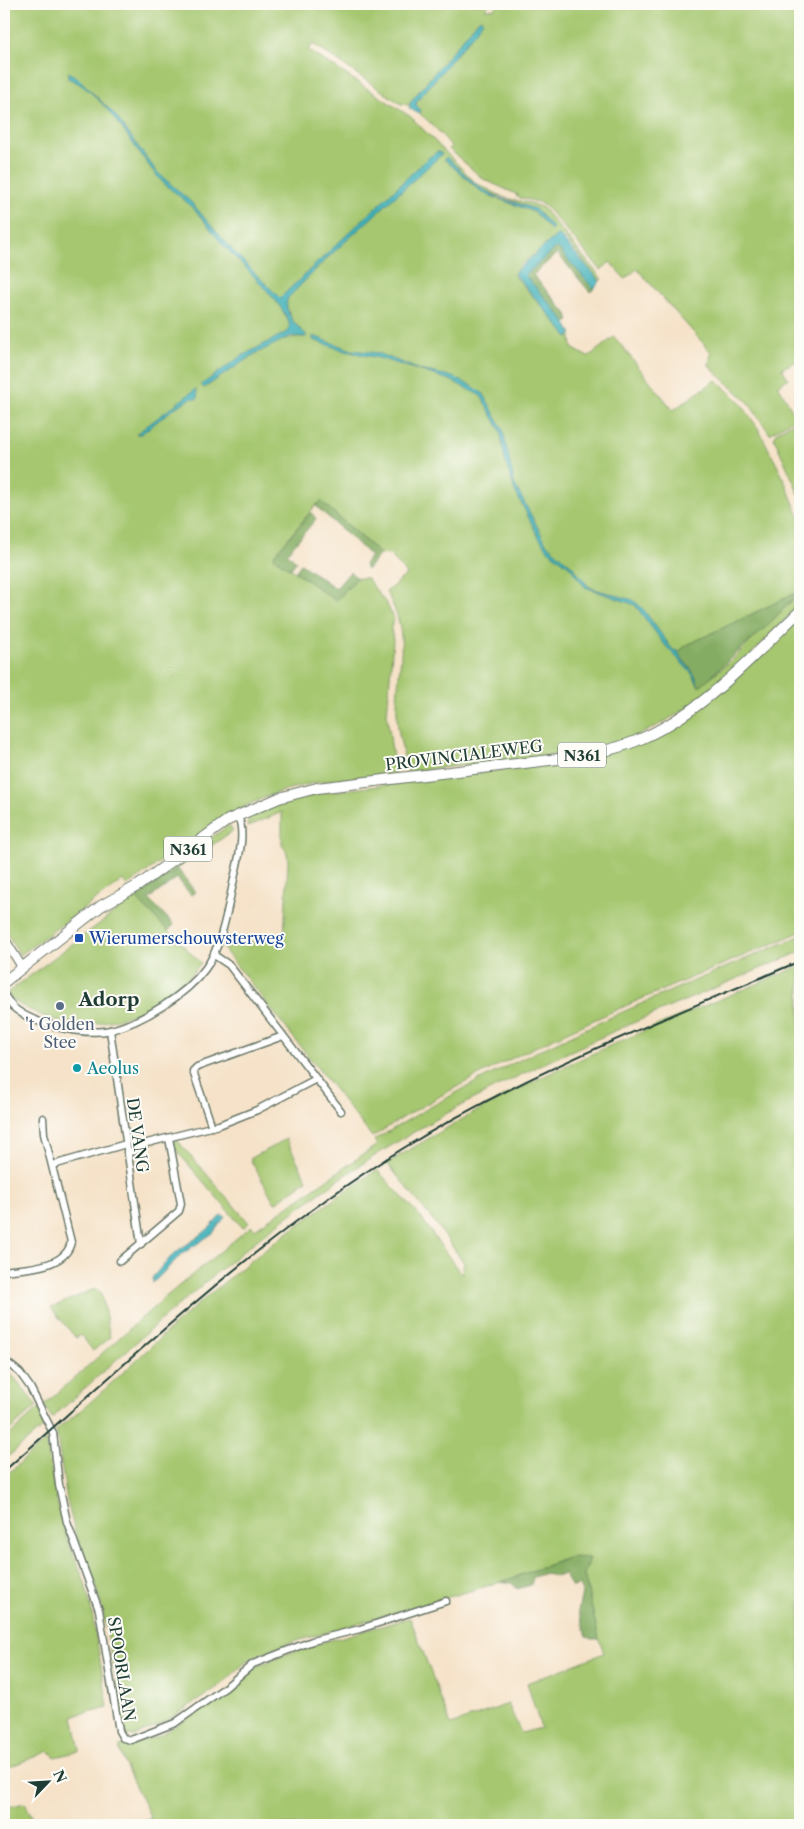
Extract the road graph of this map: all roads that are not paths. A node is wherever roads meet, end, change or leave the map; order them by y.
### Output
1 (800, 611) edge
2 (238, 816) junction
3 (4, 938) edge
4 (214, 955) junction
5 (22, 967) junction
6 (4, 982) edge
7 (4, 995) edge
8 (110, 1030) junction
9 (283, 1036) junction
10 (316, 1079) junction
11 (341, 1111) dead end
12 (43, 1118) dead end
13 (212, 1127) junction
14 (169, 1138) junction
15 (126, 1144) junction
16 (127, 1152) junction
17 (53, 1165) junction
18 (141, 1244) junction
19 (120, 1262) dead end
20 (4, 1271) edge
21 (4, 1360) edge
22 (446, 1601) dead end

1 - 2 main road, PROVINCIALEWEG / N361
2 - 4 street
2 - 5 main road, PROVINCIALEWEG / N361
3 - 5 street
4 - 8 street
4 - 9 street
5 - 6 main road, PROVINCIALEWEG / N361
7 - 8 street
8 - 15 street, DE VANG
9 - 10 street
9 - 13 street
10 - 11 street
10 - 13 street
12 - 17 street
13 - 14 street
14 - 16 street
14 - 18 street, DE VANG
15 - 16 street, DE VANG
15 - 17 street
16 - 18 street, DE VANG
17 - 20 street
18 - 19 street, DE VANG
21 - 22 street, SPOORLAAN

